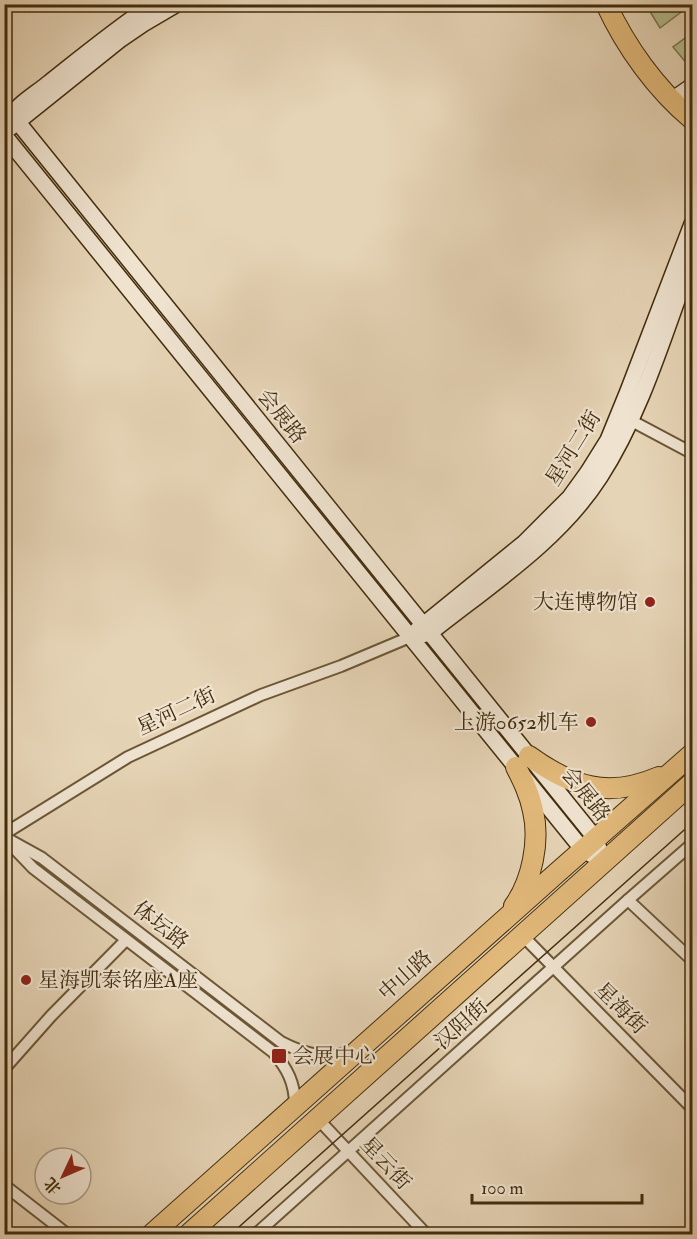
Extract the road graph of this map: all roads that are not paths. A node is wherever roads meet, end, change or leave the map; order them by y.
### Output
1 (153, 4) edge
2 (177, 4) edge
3 (616, 7) edge
4 (685, 95) edge
5 (693, 119) edge
6 (8, 123) edge
7 (693, 224) edge
8 (693, 259) edge
9 (630, 420) junction
10 (693, 453) edge
11 (426, 628) junction
12 (410, 637) junction
13 (693, 754) edge
14 (522, 761) junction
15 (670, 773) junction
16 (690, 790) edge
17 (4, 836) edge
18 (589, 844) junction
19 (693, 844) edge
20 (603, 862) junction
21 (628, 900) junction
22 (504, 920) junction
23 (522, 935) junction
24 (124, 942) dead end
25 (693, 960) edge
26 (554, 967) junction
27 (360, 1048) junction
28 (4, 1069) edge
29 (295, 1105) junction
30 (693, 1108) edge
31 (318, 1119) junction
32 (348, 1152) junction
33 (4, 1185) edge
34 (67, 1234) edge
35 (152, 1234) edge
36 (189, 1234) edge
37 (256, 1234) edge
38 (426, 1234) edge

1 - 6 main road
2 - 6 main road
3 - 4 highway
4 - 5 highway
6 - 11 main road, 会展路
6 - 12 main road, 会展路
7 - 11 main road, 星河二街
8 - 9 main road, 星河二街
9 - 10 street
9 - 11 main road, 星河二街
11 - 12 main road, 星河二街
11 - 14 main road, 会展路
12 - 14 main road, 会展路
12 - 17 street, 星河二街
13 - 15 highway, 中山路
14 - 15 highway
14 - 18 main road, 会展路
14 - 22 highway
15 - 18 highway, 中山路
16 - 20 highway
17 - 27 street, 体坛路
17 - 29 street, 体坛路
18 - 20 main road, 会展路
18 - 22 highway, 中山路
19 - 21 street, 汉阳街
20 - 23 highway
21 - 25 street
21 - 26 street, 汉阳街
22 - 27 highway, 中山路
23 - 26 street, 星海街
23 - 31 highway
24 - 28 street
26 - 30 street, 星海街
26 - 32 street, 汉阳街
27 - 29 highway, 中山路
29 - 35 highway, 中山路
31 - 32 street, 星云街
31 - 36 highway
32 - 37 street, 汉阳街
32 - 38 street, 星云街
33 - 34 street

